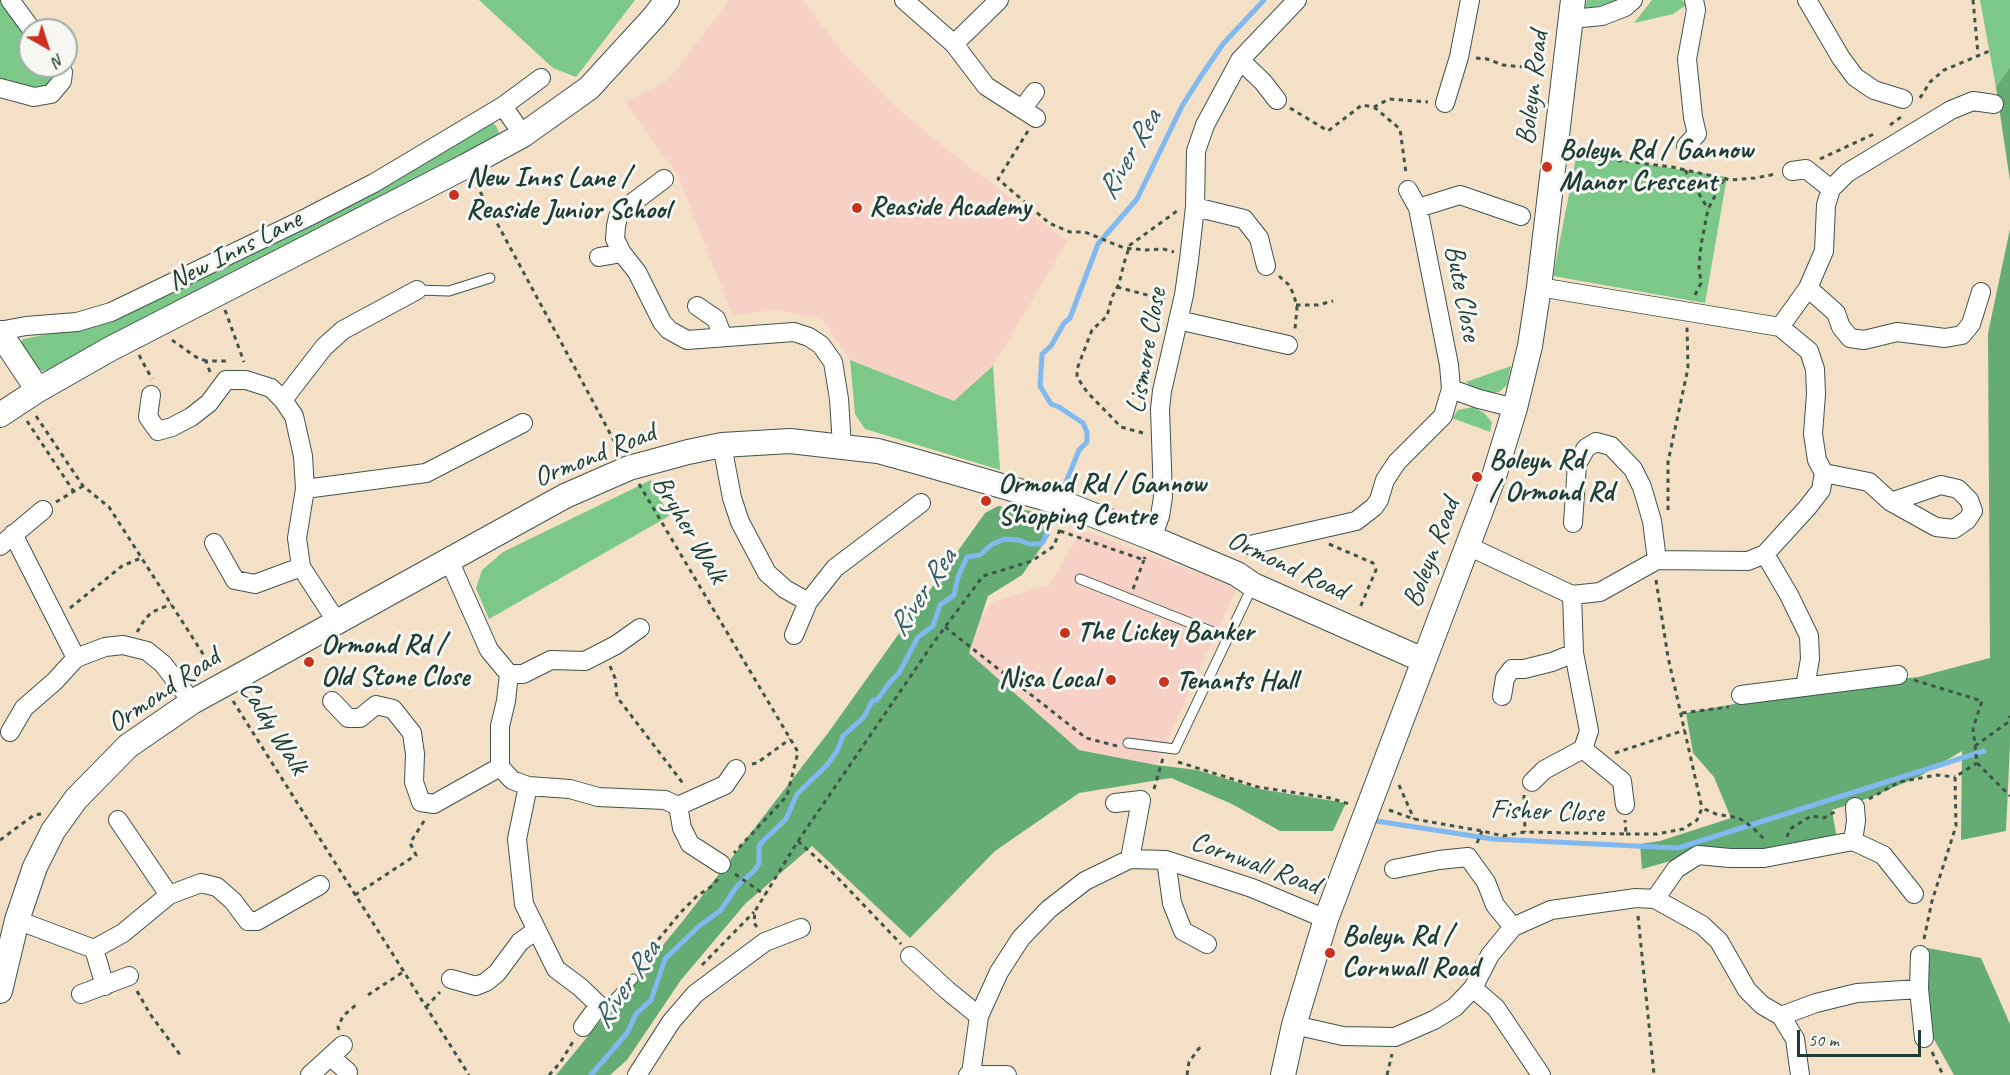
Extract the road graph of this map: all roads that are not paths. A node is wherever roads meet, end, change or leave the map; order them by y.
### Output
1 (10, 0) edge
2 (667, 0) edge
3 (904, 0) edge
4 (999, 0) edge
5 (1297, 0) edge
6 (1470, 0) edge
7 (1633, 0) edge
8 (1694, 0) edge
9 (1807, 0) edge
10 (1572, 9) edge
11 (23, 18) edge
12 (954, 44) junction
13 (1240, 60) junction
14 (62, 78) edge
15 (541, 78) dead end
16 (0, 88) edge
17 (1035, 92) dead end
18 (1903, 99) dead end
19 (1277, 100) road end
20 (1445, 102) road end
21 (1994, 104) dead end
22 (503, 106) junction
23 (523, 135) junction
24 (1686, 146) dead end
25 (1792, 171) road end
26 (664, 179) dead end
27 (1831, 189) junction
28 (1408, 190) road end
29 (1195, 207) junction
30 (1418, 208) junction
31 (1521, 216) dead end
32 (622, 253) junction
33 (599, 257) dead end
34 (1266, 266) road end
35 (490, 278) dead end
36 (1539, 287) junction
37 (1808, 288) junction
38 (417, 290) joint
39 (1981, 292) dead end
40 (697, 306) dead end
41 (1180, 312) junction
42 (1780, 327) junction
43 (0, 332) edge
44 (723, 337) junction
45 (1288, 345) road end
46 (1451, 388) junction
47 (151, 395) road end
48 (283, 400) junction
49 (31, 401) junction
50 (1515, 408) junction
51 (0, 416) edge
52 (523, 423) dead end
53 (722, 445) junction
54 (842, 446) junction
55 (1824, 472) junction
56 (305, 489) junction
57 (1891, 502) dead end
58 (921, 503) dead end
59 (43, 510) dead end
60 (1573, 523) dead end
61 (6, 540) edge
62 (214, 543) dead end
63 (1250, 545) dead end
64 (1468, 546) junction
65 (1148, 549) junction
66 (1766, 554) junction
67 (449, 560) junction
68 (1655, 561) junction
69 (302, 567) junction
70 (1080, 579) dead end
71 (1253, 585) junction
72 (1572, 595) junction
73 (808, 602) junction
74 (338, 622) junction
75 (640, 628) dead end
76 (794, 635) dead end
77 (1228, 638) junction
78 (1574, 653) junction
79 (76, 658) junction
80 (1423, 660) junction
81 (509, 674) junction
82 (1898, 675) road end
83 (1805, 687) junction
84 (1741, 695) road end
85 (1502, 696) dead end
86 (332, 701) dead end
87 (192, 702) junction
88 (10, 732) dead end
89 (1128, 743) dead end
90 (1589, 753) junction
91 (500, 767) junction
92 (736, 769) road end
93 (1532, 782) road end
94 (528, 786) junction
95 (1115, 803) dead end
96 (1625, 805) road end
97 (678, 806) junction
98 (1855, 807) dead end
99 (118, 820) dead end
100 (1852, 841) junction
101 (1130, 859) junction
102 (1166, 860) junction
103 (724, 866) road end
104 (1394, 869) dead end
105 (320, 885) dead end
106 (1914, 894) dead end
107 (168, 895) junction
108 (1655, 899) junction
109 (1326, 919) junction
110 (17, 920) junction
111 (1513, 927) junction
112 (801, 928) dead end
113 (536, 931) junction
114 (1207, 944) dead end
115 (94, 949) junction
116 (1920, 955) road end
117 (910, 956) road end
118 (129, 976) road end
119 (451, 979) road end
120 (633, 979) road end
121 (105, 986) junction
122 (1473, 988) junction
123 (1919, 989) junction
124 (0, 991) edge
125 (81, 994) dead end
126 (599, 1005) junction
127 (980, 1016) junction
128 (1782, 1016) junction
129 (1294, 1025) junction
130 (583, 1027) road end
131 (1924, 1038) road end
132 (348, 1072) dead end
133 (310, 1075) edge
134 (637, 1075) edge
135 (970, 1075) edge
136 (1007, 1075) edge
137 (1283, 1075) edge
138 (1541, 1075) edge
139 (1800, 1075) edge

1 - 11 street
2 - 23 street, New Inns Lane
3 - 12 street
4 - 12 street
5 - 13 street, Lismore Close
6 - 20 street
7 - 10 street
8 - 24 street
9 - 18 street
10 - 36 street, Boleyn Road
12 - 17 street
13 - 19 street
13 - 29 street, Lismore Close
14 - 16 street
15 - 22 street, New Inns Lane
21 - 27 street
22 - 23 street
22 - 43 street, New Inns Lane
23 - 49 street, New Inns Lane
25 - 27 street
26 - 32 street
27 - 37 street
28 - 30 street, Bute Close
29 - 34 street
29 - 41 street, Lismore Close
30 - 31 street, Bute Close
30 - 46 street, Bute Close
32 - 33 street
32 - 44 street
35 - 38 lane
36 - 42 street
36 - 50 street, Boleyn Road
37 - 39 street
37 - 42 street
38 - 48 street
40 - 44 street
41 - 45 street
41 - 65 street, Lismore Close
42 - 55 street
43 - 49 street, New Inns Lane
44 - 54 street
46 - 50 street
46 - 63 street
47 - 48 street
48 - 56 street
49 - 51 street
50 - 64 street, Boleyn Road
52 - 56 street
53 - 54 street, Ormond Road
53 - 67 street, Ormond Road
53 - 73 street
54 - 65 street, Ormond Road
55 - 57 street
55 - 66 street
56 - 69 street
58 - 73 street
59 - 61 street
60 - 68 street
61 - 79 street
62 - 69 street
64 - 72 street
64 - 80 street, Boleyn Road
65 - 71 street, Ormond Road
66 - 68 street
66 - 83 street
67 - 74 street, Ormond Road
67 - 81 street
68 - 72 street
69 - 74 street
70 - 77 lane
71 - 77 lane
71 - 80 street, Ormond Road
72 - 78 street
73 - 76 street
74 - 87 street, Ormond Road
75 - 81 street
77 - 89 lane
78 - 85 street
78 - 90 street
79 - 87 street
79 - 88 street
80 - 109 street, Boleyn Road
81 - 91 street
82 - 83 street
83 - 84 street
86 - 91 street
87 - 110 street, Ormond Road
90 - 93 street
90 - 96 street
91 - 94 street
92 - 97 street
94 - 97 street
94 - 113 street
95 - 101 street
97 - 103 street
98 - 100 street
99 - 107 street
100 - 106 street
100 - 108 street
101 - 102 street, Cornwall Road
101 - 127 street, Cornwall Road
102 - 109 street, Cornwall Road
102 - 114 street, Cornwall Road
104 - 111 street
105 - 107 street
107 - 115 street
108 - 111 street
108 - 128 street
109 - 129 street, Boleyn Road
110 - 115 street
110 - 124 street, Ormond Road
111 - 122 street
112 - 134 street
113 - 119 street
113 - 126 street
115 - 121 street
116 - 123 street
117 - 127 street
118 - 121 street
120 - 126 lane
121 - 125 street
122 - 129 street
122 - 138 street
123 - 128 street
123 - 131 street
126 - 130 street
127 - 135 street, Cornwall Road
128 - 139 street
129 - 137 street, Boleyn Road
132 - 133 street
135 - 136 street

